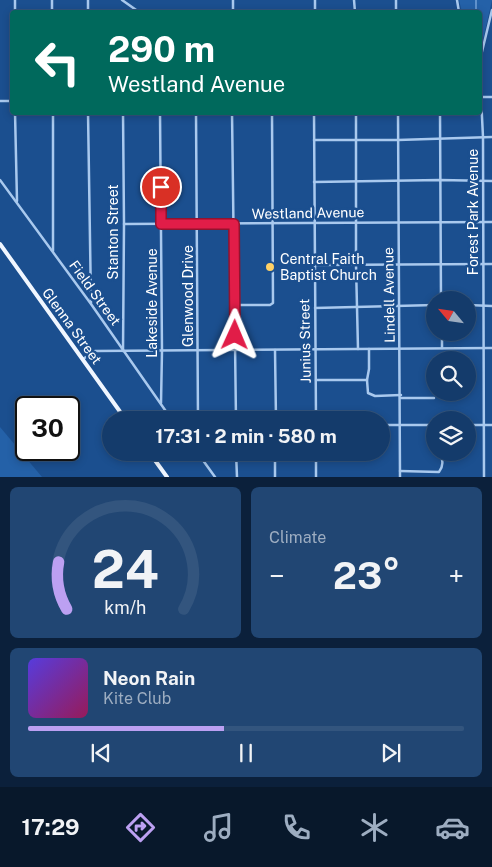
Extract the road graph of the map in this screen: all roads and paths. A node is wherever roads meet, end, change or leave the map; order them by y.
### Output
1 (122, 0) edge
2 (135, 10) edge
3 (492, 10) edge
4 (482, 52) edge
5 (15, 115) edge
6 (53, 115) edge
7 (88, 115) edge
8 (123, 115) edge
9 (160, 115) edge
10 (196, 115) edge
11 (232, 115) edge
12 (272, 115) edge
13 (314, 115) edge
14 (356, 115) edge
15 (398, 115) edge
16 (440, 115) edge
17 (481, 115) edge
18 (483, 137) junction
19 (492, 137) edge
20 (440, 138) junction
21 (357, 139) junction
22 (313, 140) junction
23 (398, 140) junction
24 (0, 180) edge
25 (440, 180) junction
26 (398, 181) junction
27 (482, 181) junction
28 (492, 181) edge
29 (314, 182) junction
30 (356, 182) junction
31 (17, 201) junction
32 (483, 221) junction
33 (398, 222) junction
34 (492, 222) edge
35 (274, 223) junction
36 (357, 223) junction
37 (440, 223) junction
38 (124, 224) junction
39 (161, 224) junction
40 (198, 224) junction
41 (234, 224) junction
42 (314, 224) junction
43 (0, 244) edge
44 (53, 253) junction
45 (399, 264) junction
46 (441, 264) junction
47 (483, 264) junction
48 (492, 264) edge
49 (314, 265) junction
50 (356, 265) junction
51 (441, 291) edge
52 (91, 304) junction
53 (235, 305) junction
54 (426, 305) edge
55 (358, 306) junction
56 (400, 306) junction
57 (476, 306) edge
58 (483, 306) junction
59 (492, 306) edge
60 (315, 308) junction
61 (442, 341) edge
62 (442, 348) junction
63 (484, 348) junction
64 (492, 348) edge
65 (358, 349) junction
66 (369, 349) junction
67 (400, 349) junction
68 (199, 350) junction
69 (234, 350) junction
70 (275, 350) junction
71 (315, 350) junction
72 (123, 351) junction
73 (162, 351) junction
74 (83, 359) junction
75 (316, 380) junction
76 (367, 380) junction
77 (400, 397) junction
78 (426, 398) edge
79 (160, 404) junction
80 (120, 411) edge
81 (165, 411) edge
82 (198, 411) edge
83 (236, 411) edge
84 (276, 411) edge
85 (316, 411) edge
86 (390, 425) edge
87 (400, 425) junction
88 (426, 425) edge
89 (476, 425) edge
90 (483, 425) junction
91 (492, 425) edge
92 (155, 461) edge
93 (204, 461) edge
94 (236, 461) edge
95 (275, 461) edge
96 (316, 461) edge
97 (442, 461) edge
98 (400, 471) junction
99 (166, 477) edge
100 (215, 477) edge
101 (237, 477) edge
102 (275, 477) edge
103 (316, 477) edge
104 (400, 477) edge
105 (484, 477) edge

1 - 2 street
3 - 4 street
5 - 31 street
6 - 44 street
7 - 52 street
8 - 38 street, Stanton Street
9 - 39 street, Lakeside Avenue
10 - 40 street, Glenwood Drive
11 - 41 street
12 - 35 street
13 - 22 street, Junius Street
14 - 21 street
15 - 23 street, Lindell Avenue
16 - 20 street
17 - 18 street, Forest Park Avenue
18 - 19 street
18 - 20 street
18 - 27 street, Forest Park Avenue
20 - 23 street
20 - 25 street
21 - 22 street
21 - 23 street
21 - 30 street
22 - 29 street, Junius Street
23 - 26 street, Lindell Avenue
24 - 31 street, Field Street
25 - 26 street
25 - 27 street
25 - 37 street
26 - 30 street
26 - 33 street, Lindell Avenue
27 - 28 street
27 - 32 street, Forest Park Avenue
29 - 30 street
29 - 42 street, Junius Street
30 - 36 street
31 - 44 street, Field Street
32 - 34 street, Westland Avenue
32 - 37 street, Westland Avenue
32 - 47 street, Forest Park Avenue
33 - 36 street, Westland Avenue
33 - 37 street, Westland Avenue
33 - 45 street, Lindell Avenue
35 - 41 street, Westland Avenue
35 - 42 street, Westland Avenue
35 - 53 street
36 - 42 street, Westland Avenue
36 - 50 street
37 - 46 street
38 - 39 street, Westland Avenue
38 - 72 street, Stanton Street
39 - 40 street, Westland Avenue
39 - 73 street, Lakeside Avenue
40 - 41 street, Westland Avenue
40 - 68 street, Glenwood Drive
41 - 53 street
42 - 49 street, Junius Street
43 - 74 main road, Glenna Street
44 - 52 street, Field Street
45 - 46 street
45 - 50 street
45 - 56 street, Lindell Avenue
46 - 47 street
46 - 51 street
47 - 48 street
47 - 58 street, Forest Park Avenue
49 - 50 street
49 - 60 street, Junius Street
50 - 55 street
52 - 72 street, Field Street
53 - 69 street
54 - 56 street
55 - 56 street
55 - 60 street
55 - 65 street
56 - 67 street, Lindell Avenue
57 - 58 street
58 - 59 street
58 - 63 street, Forest Park Avenue
60 - 71 street, Junius Street
61 - 62 street
62 - 63 street
62 - 67 street
63 - 64 street
63 - 90 street, Forest Park Avenue
65 - 66 street
65 - 71 street
66 - 67 street
66 - 76 street
67 - 77 street, Lindell Avenue
68 - 69 street
68 - 73 street
68 - 82 street, Glenwood Drive
69 - 70 street
69 - 83 street
70 - 71 street
70 - 84 street
71 - 75 street, Junius Street
72 - 73 street
72 - 74 street
72 - 79 street, Field Street
73 - 79 street, Lakeside Avenue
74 - 80 main road, Glenna Street
75 - 76 street
75 - 85 street, Junius Street
76 - 77 street
77 - 78 street
77 - 87 street, Lindell Avenue
79 - 81 street, Field Street
86 - 87 street
87 - 88 street
87 - 98 street, Lindell Avenue
89 - 90 street
90 - 91 street
90 - 105 street, Forest Park Avenue
92 - 99 main road
93 - 100 street
94 - 101 street
95 - 102 street
96 - 103 street
97 - 98 street
98 - 104 street, Lindell Avenue

